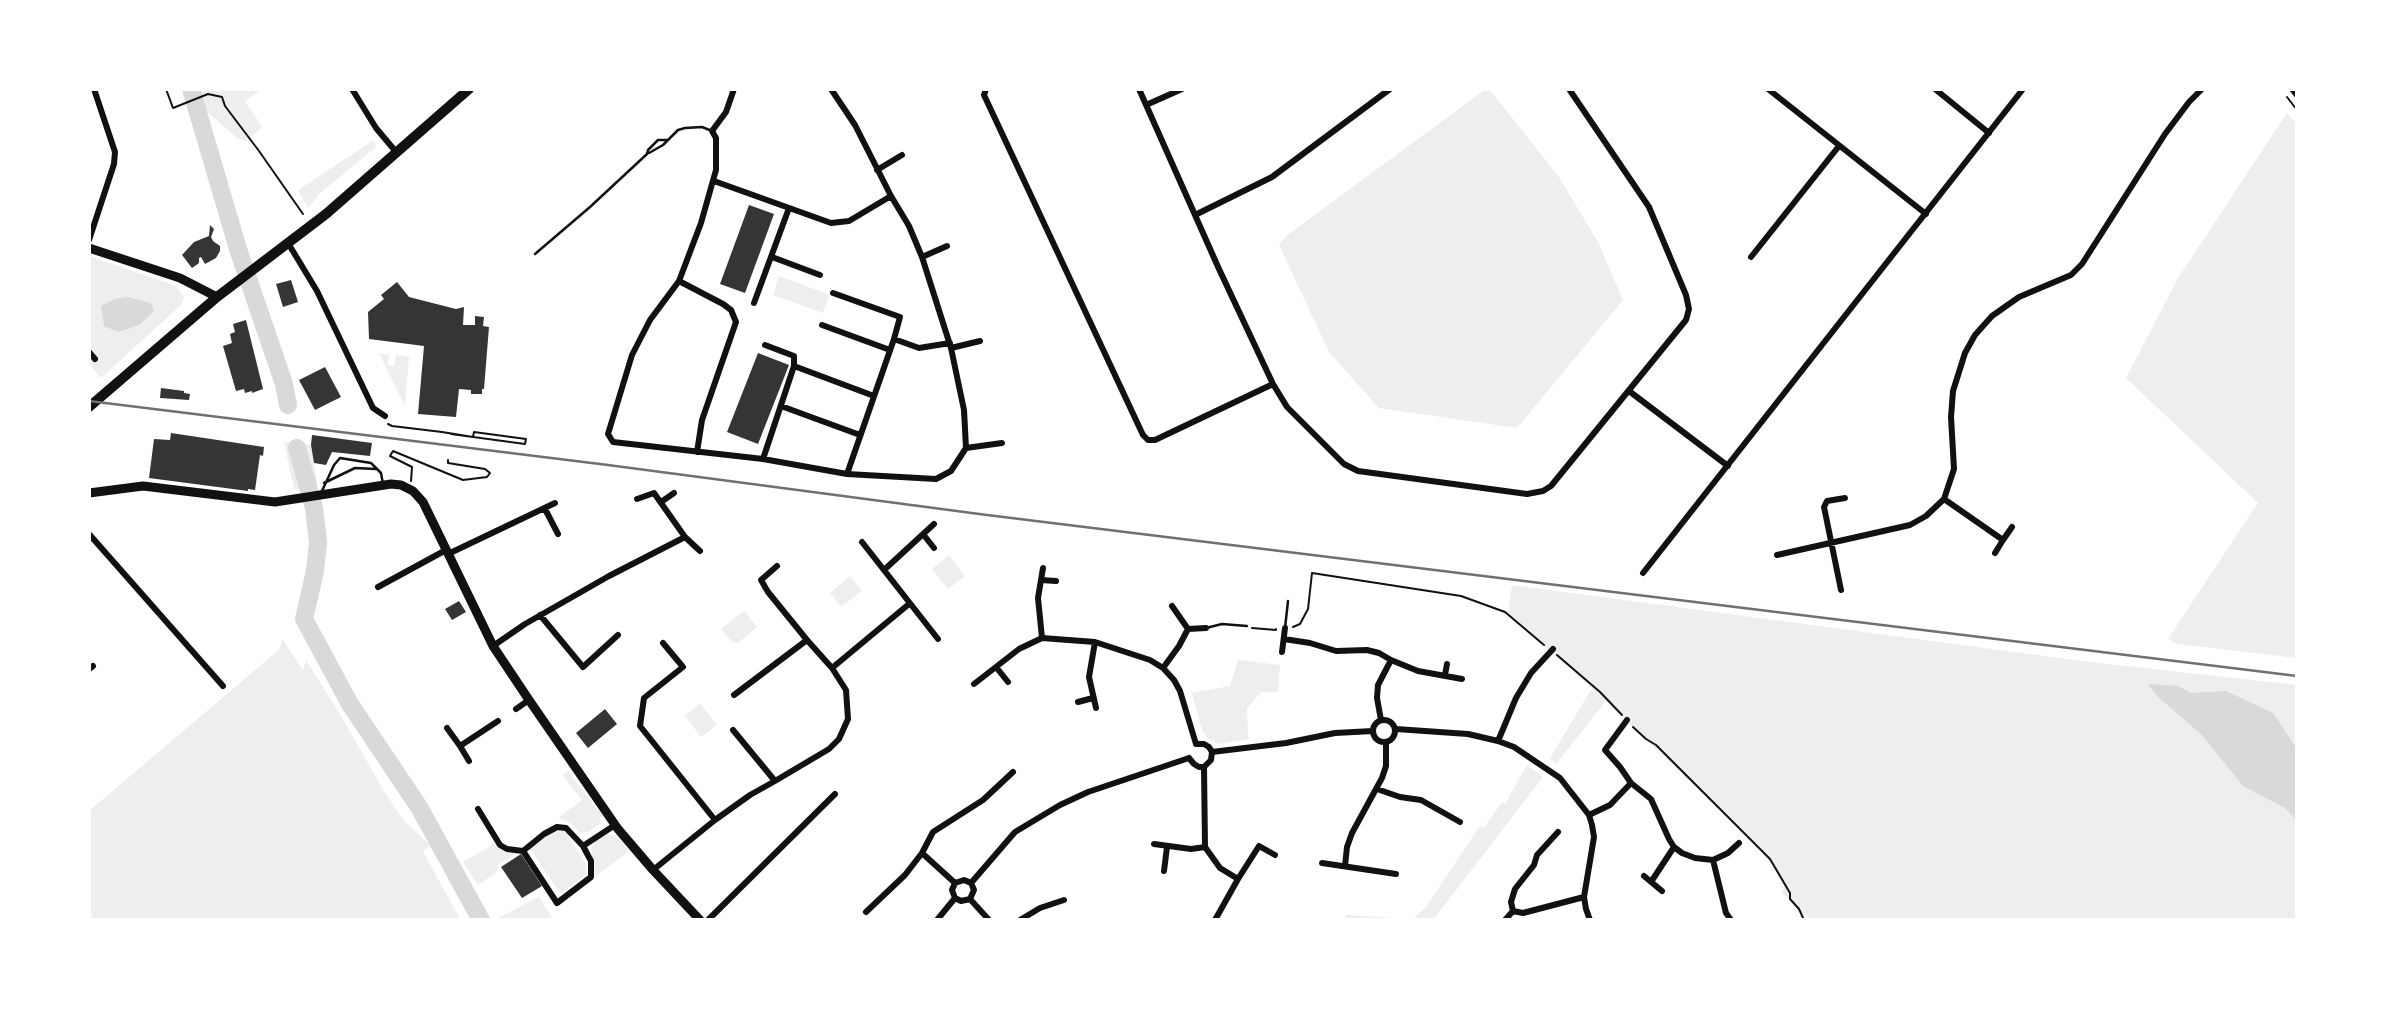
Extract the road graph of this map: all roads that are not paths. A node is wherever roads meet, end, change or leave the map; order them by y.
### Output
1 (94, 89) edge
2 (352, 89) edge
3 (469, 89) edge
4 (734, 89) edge
5 (831, 89) edge
6 (1139, 89) edge
7 (1182, 89) edge
8 (1390, 89) edge
9 (1569, 89) edge
10 (1768, 89) edge
11 (1935, 89) edge
12 (2023, 89) edge
13 (2202, 89) edge
14 (985, 92) edge
15 (1146, 105) junction
16 (712, 131) junction
17 (1989, 133) junction
18 (667, 140) junction
19 (1839, 146) junction
20 (397, 153) junction
21 (648, 154) junction
22 (902, 155) dead end
23 (877, 170) junction
24 (714, 181) junction
25 (891, 195) junction
26 (789, 208) junction
27 (1196, 214) junction
28 (1926, 214) junction
29 (89, 240) edge
30 (288, 243) junction
31 (947, 246) dead end
32 (89, 248) edge
33 (535, 254) dead end
34 (772, 257) junction
35 (922, 257) junction
36 (1751, 257) dead end
37 (820, 275) dead end
38 (679, 281) junction
39 (833, 293) dead end
40 (217, 297) junction
41 (754, 303) dead end
42 (822, 325) dead end
43 (894, 339) junction
44 (979, 341) dead end
45 (765, 345) dead end
46 (951, 345) junction
47 (890, 350) junction
48 (89, 352) edge
49 (95, 359) dead end
50 (794, 366) junction
51 (1273, 384) junction
52 (1629, 391) junction
53 (874, 396) junction
54 (781, 406) junction
55 (89, 407) edge
56 (386, 420) road end
57 (860, 435) junction
58 (1002, 443) dead end
59 (966, 448) junction
60 (697, 452) junction
61 (763, 459) junction
62 (1728, 466) junction
63 (378, 470) junction
64 (847, 474) junction
65 (324, 483) junction
66 (383, 485) junction
67 (674, 493) dead end
68 (89, 494) edge
69 (320, 495) junction
70 (1845, 498) dead end
71 (637, 499) dead end
72 (1944, 499) junction
73 (662, 502) junction
74 (555, 503) dead end
75 (545, 509) junction
76 (934, 524) dead end
77 (2012, 527) dead end
78 (89, 534) edge
79 (558, 534) dead end
80 (923, 534) junction
81 (685, 537) junction
82 (2003, 540) junction
83 (862, 542) dead end
84 (1830, 542) junction
85 (934, 548) dead end
86 (700, 551) dead end
87 (447, 552) junction
88 (1994, 553) dead end
89 (1777, 555) dead end
90 (777, 566) dead end
91 (1043, 568) dead end
92 (884, 570) junction
93 (1643, 573) dead end
94 (1041, 580) junction
95 (1056, 582) dead end
96 (378, 587) dead end
97 (1840, 590) dead end
98 (1288, 601) dead end
99 (909, 604) junction
100 (1172, 606) dead end
101 (540, 615) junction
102 (1247, 626) road end
103 (1285, 627) joint
104 (1206, 628) joint
105 (1188, 629) junction
106 (618, 635) dead end
107 (1042, 638) junction
108 (938, 639) dead end
109 (1284, 639) junction
110 (807, 640) junction
111 (1095, 642) junction
112 (663, 643) dead end
113 (493, 646) junction
114 (1553, 649) dead end
115 (1282, 652) dead end
116 (1391, 660) junction
117 (1447, 664) dead end
118 (996, 667) junction
119 (832, 668) junction
120 (1163, 668) junction
121 (1445, 675) junction
122 (1462, 679) dead end
123 (1008, 682) dead end
124 (974, 684) dead end
125 (223, 686) dead end
126 (734, 695) dead end
127 (1093, 698) junction
128 (529, 700) junction
129 (1078, 702) dead end
130 (1096, 708) dead end
131 (516, 709) dead end
132 (1381, 720) junction
133 (1627, 720) road end
134 (498, 721) dead end
135 (447, 728) dead end
136 (1396, 729) junction
137 (733, 730) dead end
138 (1373, 731) junction
139 (1498, 741) junction
140 (1386, 742) junction
141 (1196, 744) junction
142 (460, 746) junction
143 (1605, 750) junction
144 (1212, 752) junction
145 (1189, 758) junction
146 (1598, 758) dead end
147 (469, 761) dead end
148 (1204, 766) junction
149 (1013, 772) dead end
150 (775, 781) junction
151 (1631, 783) junction
152 (1377, 789) junction
153 (835, 794) dead end
154 (478, 809) dead end
155 (1589, 815) junction
156 (715, 820) junction
157 (1460, 822) dead end
158 (615, 825) junction
159 (1558, 832) dead end
160 (1154, 844) dead end
161 (1739, 844) dead end
162 (583, 846) junction
163 (1674, 846) junction
164 (1167, 847) junction
165 (1205, 847) junction
166 (523, 852) junction
167 (922, 853) junction
168 (1275, 855) dead end
169 (1713, 860) junction
170 (1322, 863) dead end
171 (1345, 866) junction
172 (653, 870) junction
173 (1164, 871) dead end
174 (1396, 874) dead end
175 (1644, 876) dead end
176 (1238, 880) junction
177 (1651, 882) junction
178 (956, 883) junction
179 (971, 883) junction
180 (1662, 891) dead end
181 (1584, 897) junction
182 (955, 898) junction
183 (970, 899) junction
184 (1064, 900) dead end
185 (1513, 911) junction
186 (866, 912) dead end
187 (700, 920) edge
188 (708, 920) edge
189 (937, 920) edge
190 (989, 920) edge
191 (1020, 920) edge
192 (1215, 920) edge
193 (1505, 920) edge
194 (1590, 920) edge
195 (1731, 920) edge

1 - 29 street
2 - 20 street
3 - 20 main road
4 - 16 street
5 - 23 street
6 - 15 street
7 - 15 street
8 - 27 street
9 - 52 street
10 - 19 street
11 - 17 street
12 - 17 street
13 - 72 street
14 - 51 street
15 - 27 street
16 - 18 lane
16 - 24 street
17 - 28 street
18 - 21 lane
18 - 21 lane
19 - 28 street
19 - 36 street
20 - 30 main road
21 - 33 lane
22 - 23 street
23 - 25 street
24 - 26 street
24 - 38 street
25 - 26 street
25 - 35 street
26 - 34 street
27 - 51 street
28 - 62 street
30 - 40 main road
30 - 56 street
31 - 35 street
32 - 40 main road
34 - 37 street
34 - 41 street
35 - 46 street
38 - 60 street
38 - 60 street
39 - 43 street
40 - 55 main road
42 - 47 street
43 - 46 street
43 - 47 street
44 - 46 street
45 - 50 street
46 - 59 street
47 - 53 street
48 - 49 street
50 - 53 street
50 - 54 street
51 - 52 street
52 - 62 street
53 - 57 street
54 - 57 street
54 - 61 street
57 - 64 street
58 - 59 street
59 - 64 street
60 - 61 street
61 - 64 street
62 - 93 street
63 - 65 lane
63 - 65 lane
63 - 66 lane
65 - 69 lane
66 - 69 main road
66 - 87 main road
67 - 73 street
68 - 69 main road
70 - 84 street
71 - 73 street
72 - 82 street
72 - 84 street
73 - 81 street
74 - 75 street
75 - 79 street
75 - 87 street
76 - 80 street
77 - 82 street
78 - 125 street
80 - 85 street
80 - 92 street
81 - 86 street
81 - 101 street
82 - 88 street
83 - 92 street
84 - 89 street
84 - 97 street
87 - 96 street
87 - 113 main road
90 - 110 street
91 - 94 street
92 - 99 street
94 - 95 street
94 - 107 street
98 - 103 lane
99 - 108 street
99 - 119 street
100 - 105 street
101 - 106 street
101 - 113 street
102 - 104 lane
103 - 109 street
104 - 105 street
105 - 120 street
107 - 111 street
107 - 118 street
109 - 115 street
109 - 116 street
110 - 119 street
110 - 126 street
111 - 120 street
111 - 127 street
112 - 156 street
113 - 128 main road
114 - 139 street
116 - 121 street
116 - 132 street
117 - 121 street
118 - 123 street
118 - 124 street
119 - 150 street
120 - 141 street
121 - 122 street
127 - 129 street
127 - 130 street
128 - 131 street
128 - 158 main road
132 - 136 street
132 - 138 street
133 - 143 street
134 - 142 street
135 - 142 street
136 - 139 street
136 - 140 street
137 - 150 street
138 - 140 street
138 - 144 street
139 - 155 street
140 - 152 street
141 - 144 street
141 - 145 street
142 - 147 street
143 - 146 street
143 - 151 street
144 - 148 street
145 - 148 street
145 - 179 street
148 - 165 street
149 - 167 street
150 - 156 street
151 - 155 street
151 - 163 street
152 - 157 street
152 - 171 street
153 - 188 street
154 - 166 street
155 - 181 street
156 - 172 street
158 - 162 street
158 - 172 main road
159 - 185 street
160 - 164 street
161 - 169 street
162 - 166 street
162 - 166 street
163 - 169 street
163 - 177 street
164 - 165 street
164 - 173 street
165 - 176 street
167 - 178 street
167 - 186 street
168 - 176 street
169 - 195 street
170 - 171 street
171 - 174 street
172 - 187 main road
175 - 177 street
176 - 192 street
177 - 180 street
178 - 179 street
178 - 182 street
179 - 183 street
181 - 185 street
181 - 194 street
182 - 183 street
182 - 189 street
183 - 190 street
184 - 191 street
185 - 193 street

